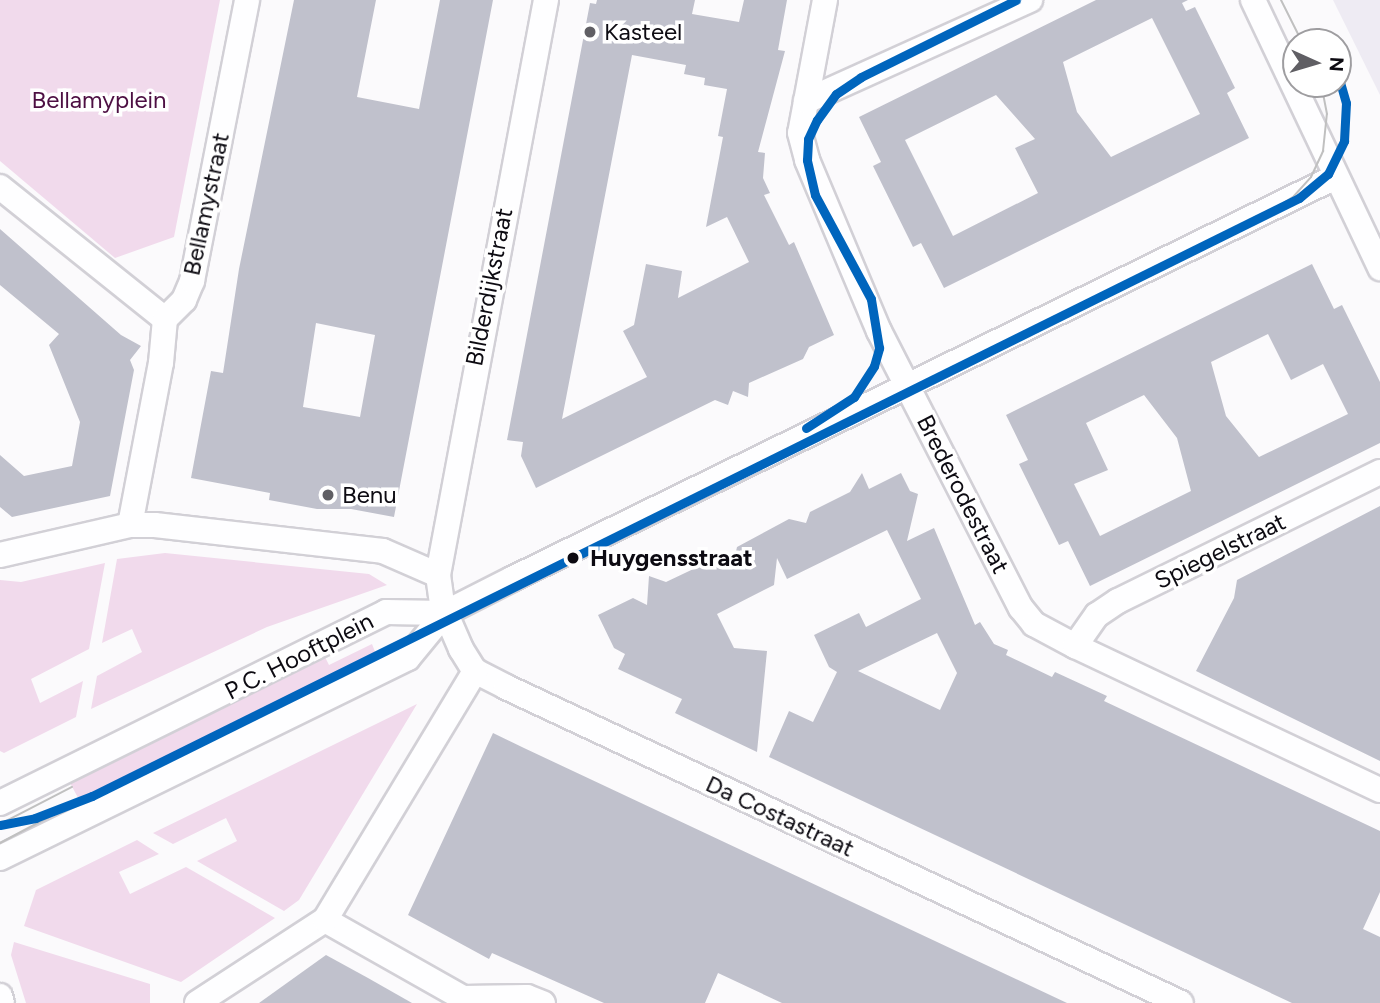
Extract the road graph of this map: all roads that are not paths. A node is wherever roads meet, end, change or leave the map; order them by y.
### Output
1 (247, 0) edge
2 (545, 0) edge
3 (825, 0) edge
4 (1030, 0) edge
5 (1253, 0) edge
6 (806, 101) junction
7 (1335, 177) junction
8 (0, 187) edge
9 (1380, 268) edge
10 (165, 319) junction
11 (908, 385) junction
12 (1380, 472) edge
13 (130, 525) junction
14 (0, 555) edge
15 (438, 575) junction
16 (445, 614) junction
17 (1074, 646) junction
18 (475, 671) junction
19 (1380, 790) edge
20 (0, 803) edge
21 (0, 858) edge
22 (325, 920) junction
23 (0, 996) edge
24 (463, 1000) edge
25 (2, 1003) edge
26 (197, 1003) edge
27 (543, 1003) edge
28 (1181, 1003) edge

1 - 10 street, Bellamystraat
2 - 15 street, Bilderdijkstraat
3 - 6 street, Brederodestraat
4 - 6 street
5 - 7 street
6 - 11 street, Brederodestraat
7 - 9 street
7 - 11 street
8 - 10 street
10 - 13 street
11 - 16 street
11 - 17 street, Brederodestraat
12 - 17 street, Spiegelstraat
13 - 14 street
13 - 15 street
15 - 16 street
16 - 18 street
16 - 20 street, P.C. Hooftplein
16 - 21 street, P.C. Hooftplein
17 - 19 street, Brederodestraat
18 - 22 street
18 - 28 street, Da Costastraat
22 - 24 street
22 - 26 street
23 - 25 street
24 - 27 street

